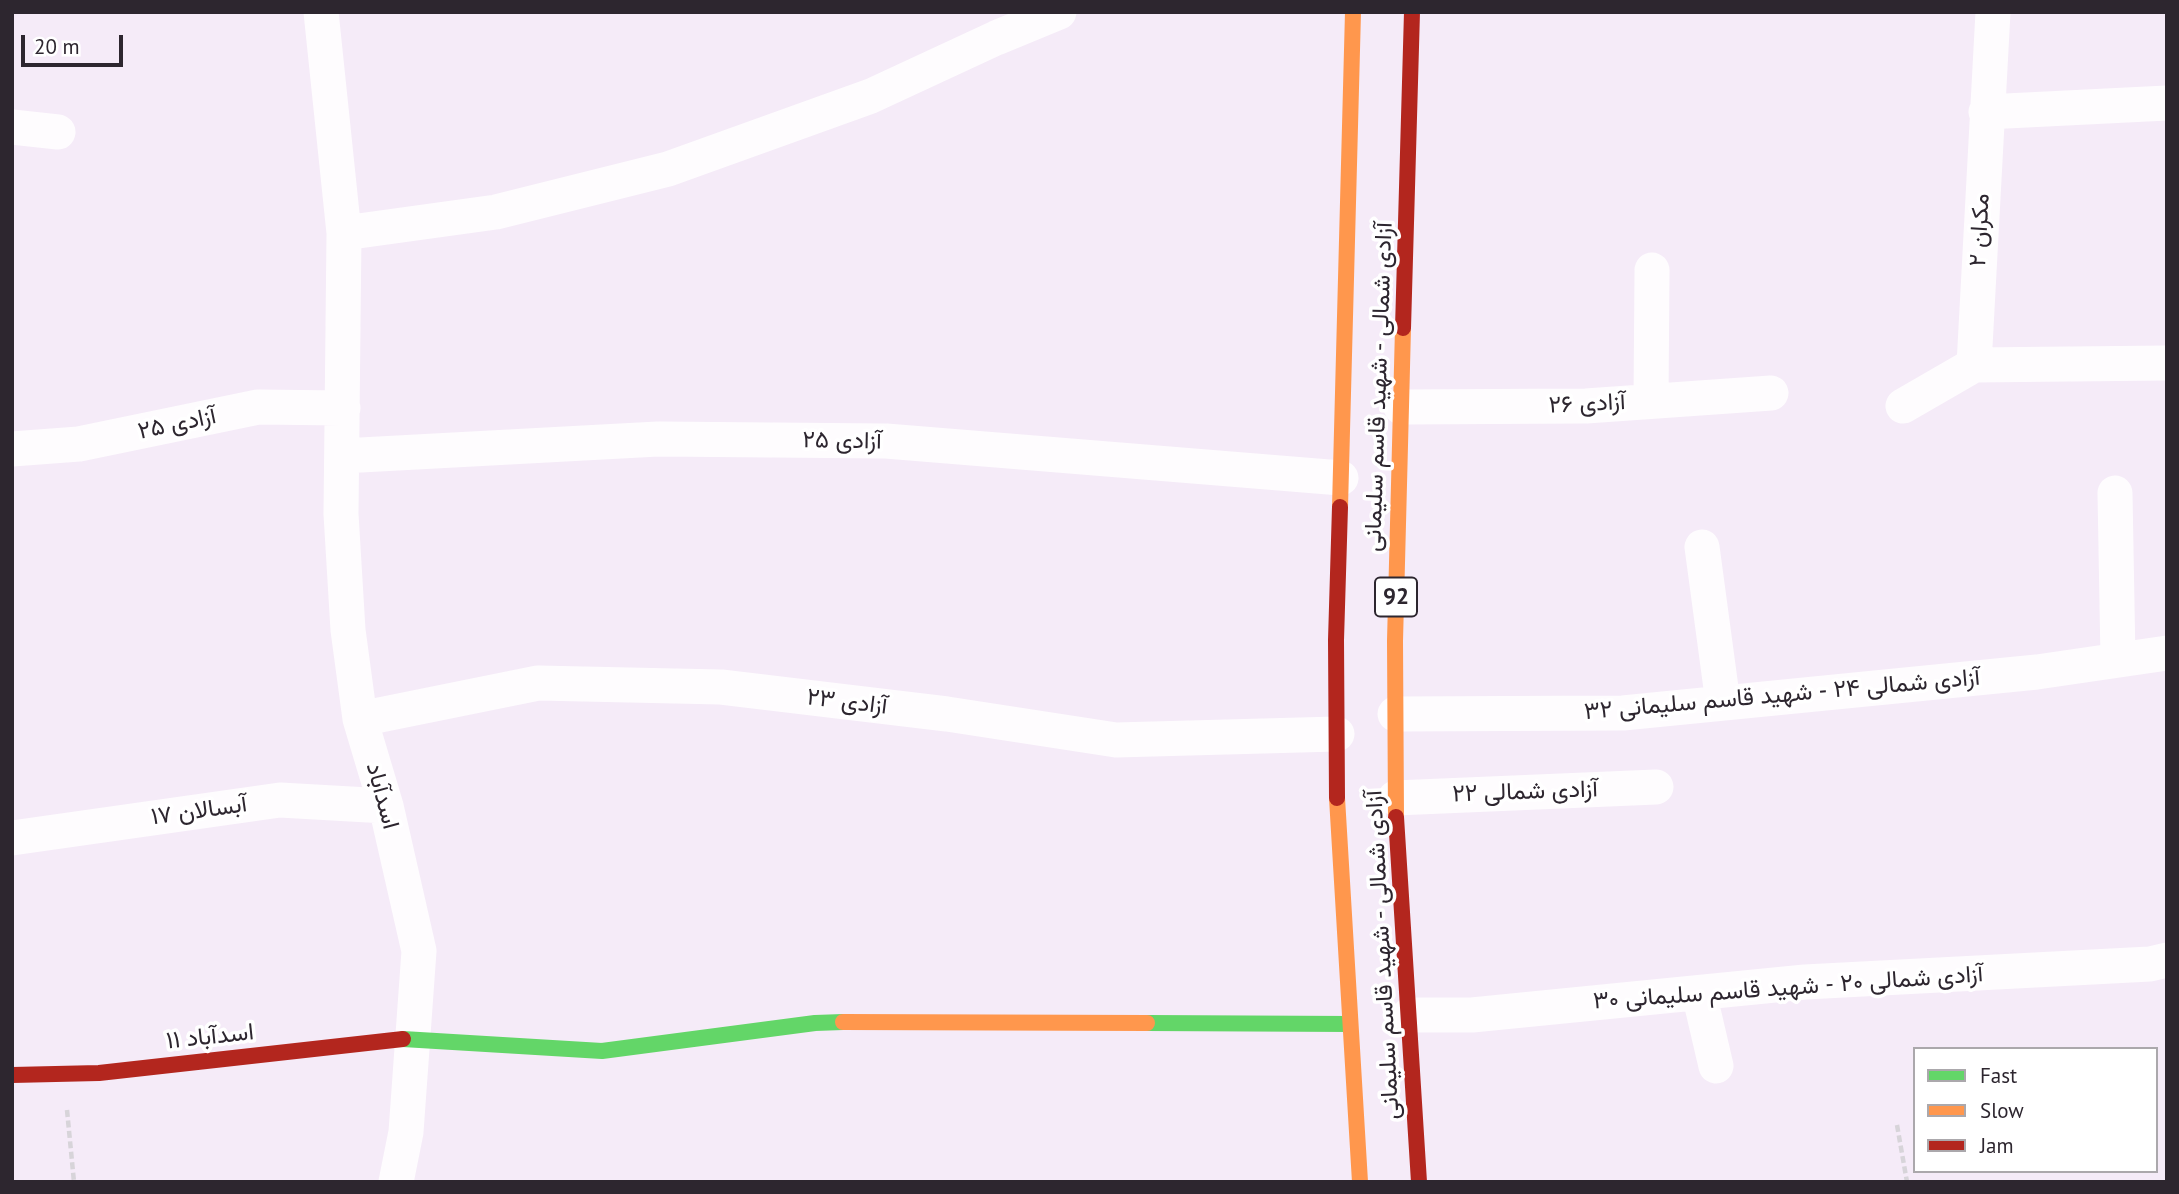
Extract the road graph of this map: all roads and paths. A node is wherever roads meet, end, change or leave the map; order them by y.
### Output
1 (321, 12) edge
2 (1059, 12) edge
3 (1353, 12) edge
4 (1412, 12) edge
5 (1993, 12) edge
6 (993, 25) edge
7 (2167, 103) edge
8 (1986, 112) junction
9 (12, 127) edge
10 (58, 131) dead end
11 (344, 233) junction
12 (1653, 270) dead end
13 (2167, 363) edge
14 (1974, 365) junction
15 (1771, 393) dead end
16 (1651, 401) junction
17 (1903, 406) dead end
18 (1401, 407) junction
19 (343, 408) junction
20 (12, 449) edge
21 (342, 456) junction
22 (1340, 478) junction
23 (2115, 493) dead end
24 (1702, 547) dead end
25 (2167, 653) edge
26 (2118, 660) junction
27 (1723, 703) junction
28 (1395, 714) junction
29 (360, 719) junction
30 (1337, 734) junction
31 (1656, 787) dead end
32 (1395, 798) junction
33 (386, 806) junction
34 (12, 838) edge
35 (2167, 960) edge
36 (1699, 993) junction
37 (1409, 1015) junction
38 (1350, 1024) junction
39 (413, 1038) junction
40 (1716, 1066) dead end
41 (64, 1074) junction
42 (12, 1075) edge
43 (1897, 1125) dead end
44 (74, 1182) edge
45 (396, 1182) edge
46 (1360, 1182) edge
47 (1419, 1182) edge
48 (1908, 1182) edge

1 - 11 street, اسدآباد
2 - 6 street
3 - 22 main road, آزادی شمالی - شهید قاسم سلیمانی
4 - 18 main road, آزادی شمالی - شهید قاسم سلیمانی / 92
5 - 8 street, مکران ۲
6 - 11 street
7 - 8 street
8 - 14 street, مکران ۲
9 - 10 street
11 - 19 street, اسدآباد
12 - 16 street
13 - 14 street
14 - 17 street
15 - 16 street, آزادی ۲۶
16 - 18 street, آزادی ۲۶
18 - 28 main road, آزادی شمالی - شهید قاسم سلیمانی / 92
19 - 20 street, آزادی ۲۵
19 - 21 street, اسدآباد
21 - 22 street, آزادی ۲۵
21 - 29 street, اسدآباد
22 - 30 main road, آزادی شمالی - شهید قاسم سلیمانی
23 - 26 street
24 - 27 street
25 - 26 street, آزادی شمالی ۲۴ - شهید قاسم سلیمانی ۳۲
26 - 27 street, آزادی شمالی ۲۴ - شهید قاسم سلیمانی ۳۲
27 - 28 street, آزادی شمالی ۲۴ - شهید قاسم سلیمانی ۳۲
28 - 32 main road, آزادی شمالی - شهید قاسم سلیمانی / 92
29 - 30 street, آزادی ۲۳
29 - 33 street, اسدآباد
30 - 38 main road, آزادی شمالی - شهید قاسم سلیمانی
31 - 32 street, آزادی شمالی ۲۲
32 - 37 main road, آزادی شمالی - شهید قاسم سلیمانی / 92
33 - 34 street, آبسالان ۱۷
33 - 39 street, اسدآباد
35 - 36 street, آزادی شمالی ۲۰ - شهید قاسم سلیمانی ۳۰
36 - 37 street, آزادی شمالی ۲۰ - شهید قاسم سلیمانی ۳۰
36 - 40 street
37 - 47 main road, آزادی شمالی - شهید قاسم سلیمانی / 92
38 - 39 main road, اسدآباد ۱۱
38 - 46 main road, آزادی شمالی - شهید قاسم سلیمانی
39 - 41 main road, اسدآباد ۱۱
39 - 45 street, اسدآباد
41 - 42 main road, اسدآباد ۱۱
41 - 44 path
43 - 48 path

